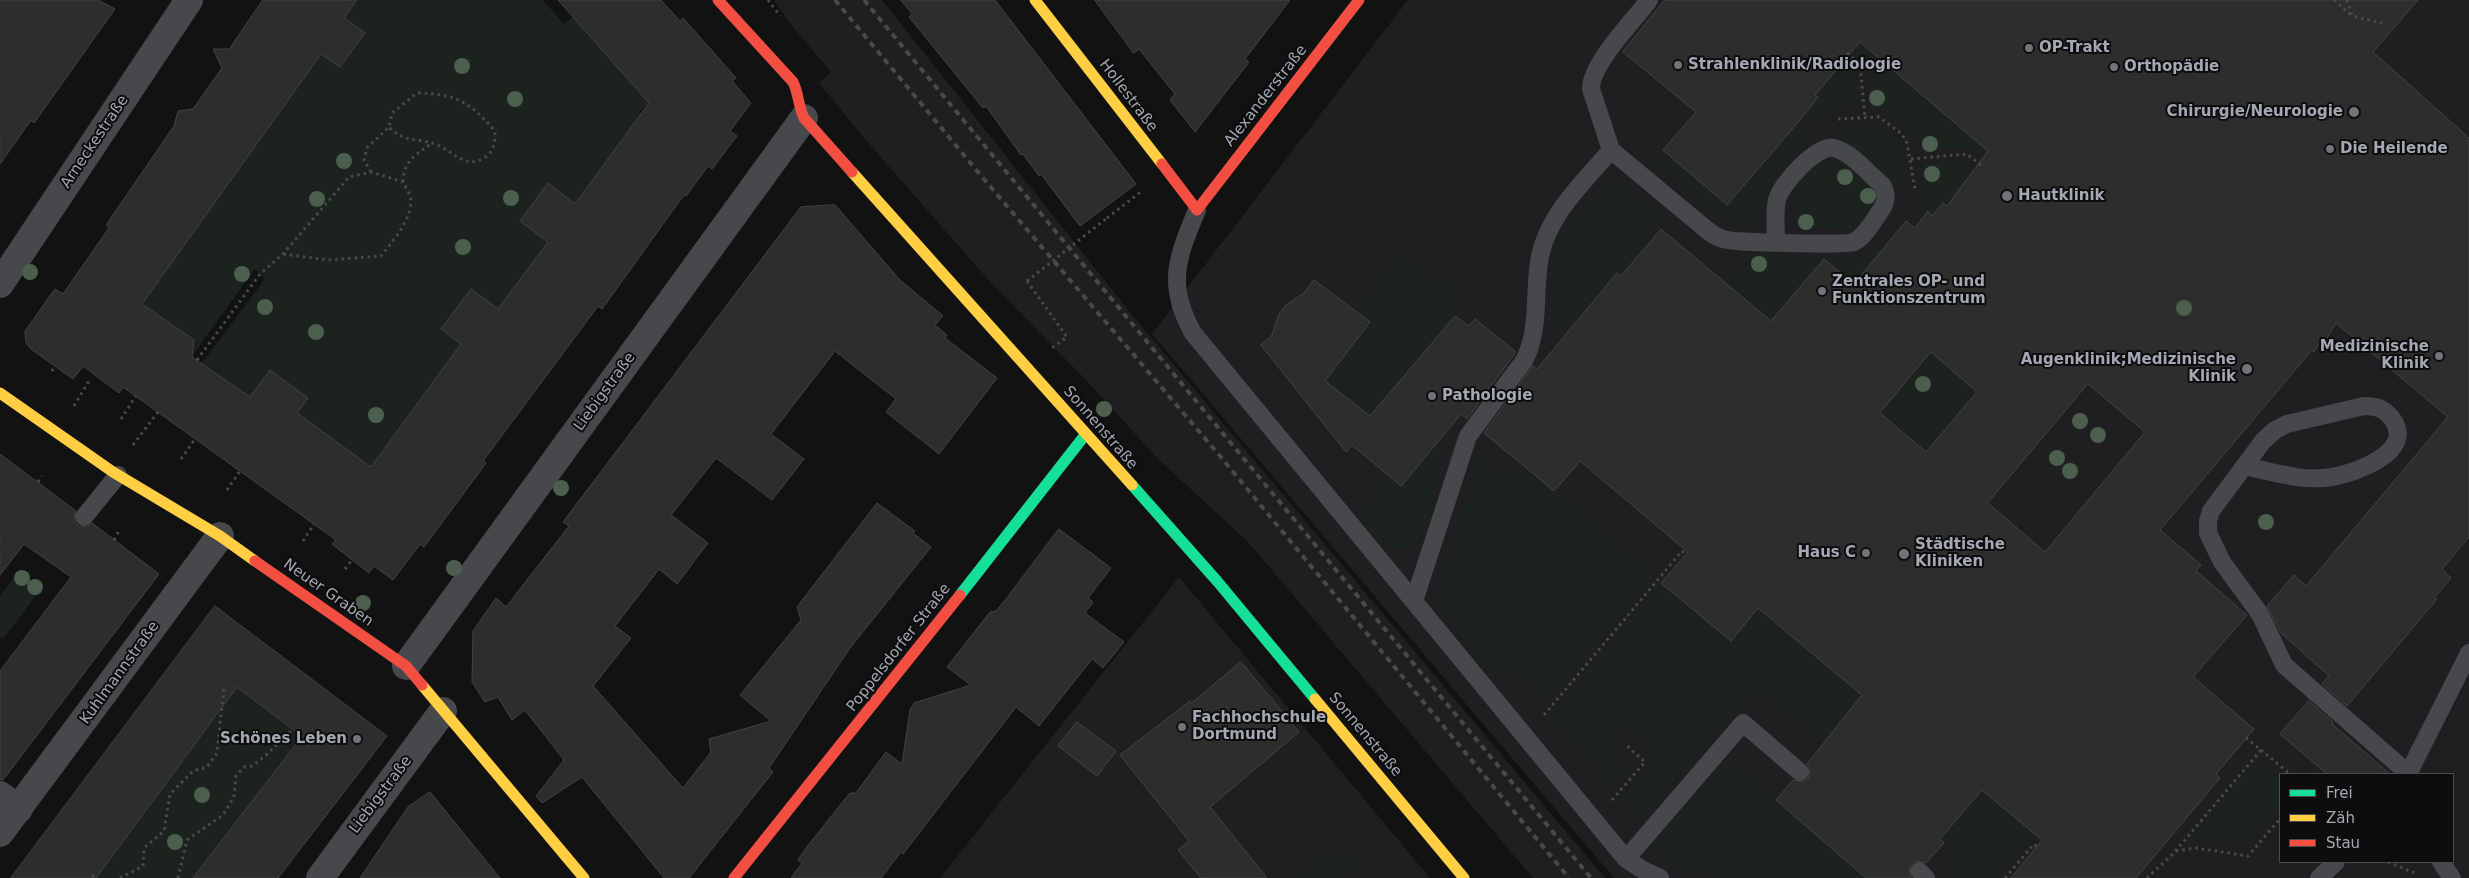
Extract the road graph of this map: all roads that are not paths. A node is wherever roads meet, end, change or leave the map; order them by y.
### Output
1 (189, 0) edge
2 (718, 0) edge
3 (1035, 0) edge
4 (1359, 0) edge
5 (1649, 0) edge
6 (804, 118) junction
7 (1611, 150) junction
8 (1197, 210) junction
9 (1776, 242) junction
10 (0, 284) edge
11 (0, 393) edge
12 (1085, 435) junction
13 (2244, 466) junction
14 (115, 473) junction
15 (84, 518) dead end
16 (220, 536) junction
17 (1414, 601) junction
18 (2469, 653) edge
19 (406, 666) junction
20 (443, 711) junction
21 (1800, 772) dead end
22 (2408, 773) edge
23 (2409, 773) edge
24 (9, 802) edge
25 (0, 833) edge
26 (1626, 859) junction
27 (2335, 863) edge
28 (2442, 863) edge
29 (320, 878) edge
30 (584, 878) edge
31 (734, 878) edge
32 (1464, 878) edge
33 (1660, 878) edge
34 (2319, 878) edge
35 (2452, 878) edge

1 - 10 street, Arneckestraße
2 - 6 street, Sonnenstraße
3 - 8 street, Hollestraße
4 - 8 street, Alexanderstraße
5 - 7 lane
6 - 12 street, Sonnenstraße
6 - 19 street, Liebigstraße
7 - 9 lane
7 - 17 lane
8 - 17 lane
9 - 9 lane
11 - 14 street, Neuer Graben
12 - 31 street, Poppelsdorfer Straße
12 - 32 street, Sonnenstraße
13 - 13 lane
13 - 22 lane
14 - 15 lane
14 - 16 street, Neuer Graben
16 - 19 street, Neuer Graben
16 - 24 street, Kuhlmannstraße
17 - 26 lane
18 - 23 lane
19 - 20 street, Neuer Graben
20 - 29 street, Liebigstraße
20 - 30 street, Neuer Graben
21 - 26 lane
24 - 25 street, Kuhlmannstraße
26 - 33 lane
27 - 34 lane
28 - 35 lane

